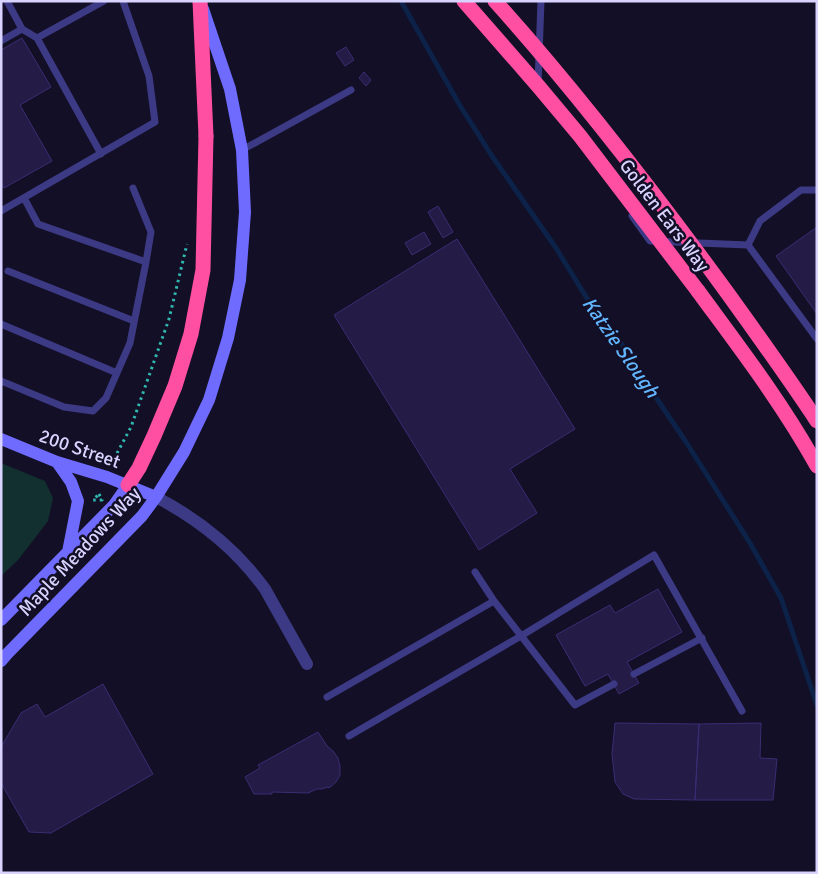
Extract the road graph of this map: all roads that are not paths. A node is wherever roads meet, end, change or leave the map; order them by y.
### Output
1 (7, 1) edge
2 (104, 1) edge
3 (123, 1) edge
4 (200, 1) edge
5 (464, 1) edge
6 (495, 1) edge
7 (541, 1) edge
8 (93, 4) edge
9 (22, 29) junction
10 (37, 38) junction
11 (1, 41) edge
12 (351, 90) dead end
13 (242, 150) junction
14 (101, 154) junction
15 (133, 188) dead end
16 (817, 190) edge
17 (24, 198) junction
18 (1, 211) edge
19 (748, 245) junction
20 (146, 262) junction
21 (8, 271) dead end
22 (134, 321) junction
23 (1, 324) edge
24 (817, 339) edge
25 (117, 373) junction
26 (788, 377) junction
27 (1, 381) edge
28 (817, 415) edge
29 (817, 421) edge
30 (1, 439) edge
31 (58, 462) junction
32 (817, 466) edge
33 (128, 485) junction
34 (156, 497) junction
35 (68, 552) junction
36 (475, 572) dead end
37 (494, 601) junction
38 (1, 620) edge
39 (522, 636) junction
40 (702, 638) junction
41 (1, 661) edge
42 (308, 664) dead end
43 (634, 674) dead end
44 (614, 684) dead end
45 (327, 697) dead end
46 (742, 711) dead end
47 (349, 736) dead end

1 - 9 lane
2 - 8 lane
3 - 14 lane
4 - 13 main road, Maple Meadows Way
4 - 33 highway, bridge
5 - 32 highway, Golden Ears Way, bridge
6 - 26 highway, Golden Ears Way, bridge
7 - 19 lane
8 - 10 lane
9 - 10 lane
9 - 11 lane
10 - 14 lane
12 - 13 lane
13 - 34 main road, Maple Meadows Way
14 - 17 lane
15 - 20 lane
16 - 19 lane
17 - 18 lane
17 - 20 lane
19 - 24 lane
20 - 22 lane
21 - 22 lane
22 - 25 lane
23 - 25 lane
25 - 27 lane
26 - 28 highway, bridge
26 - 29 highway, Golden Ears Way, bridge
30 - 31 main road, 200 Street
31 - 33 main road, 200 Street
31 - 35 main road
33 - 34 main road, 200 Street
33 - 35 main road, Maple Meadows Way
34 - 41 main road, Maple Meadows Way
34 - 42 street, 200 Street
35 - 38 main road, Maple Meadows Way
36 - 37 lane
37 - 39 lane
37 - 45 lane
39 - 40 lane
39 - 44 lane
39 - 47 lane
40 - 43 lane
40 - 46 lane

